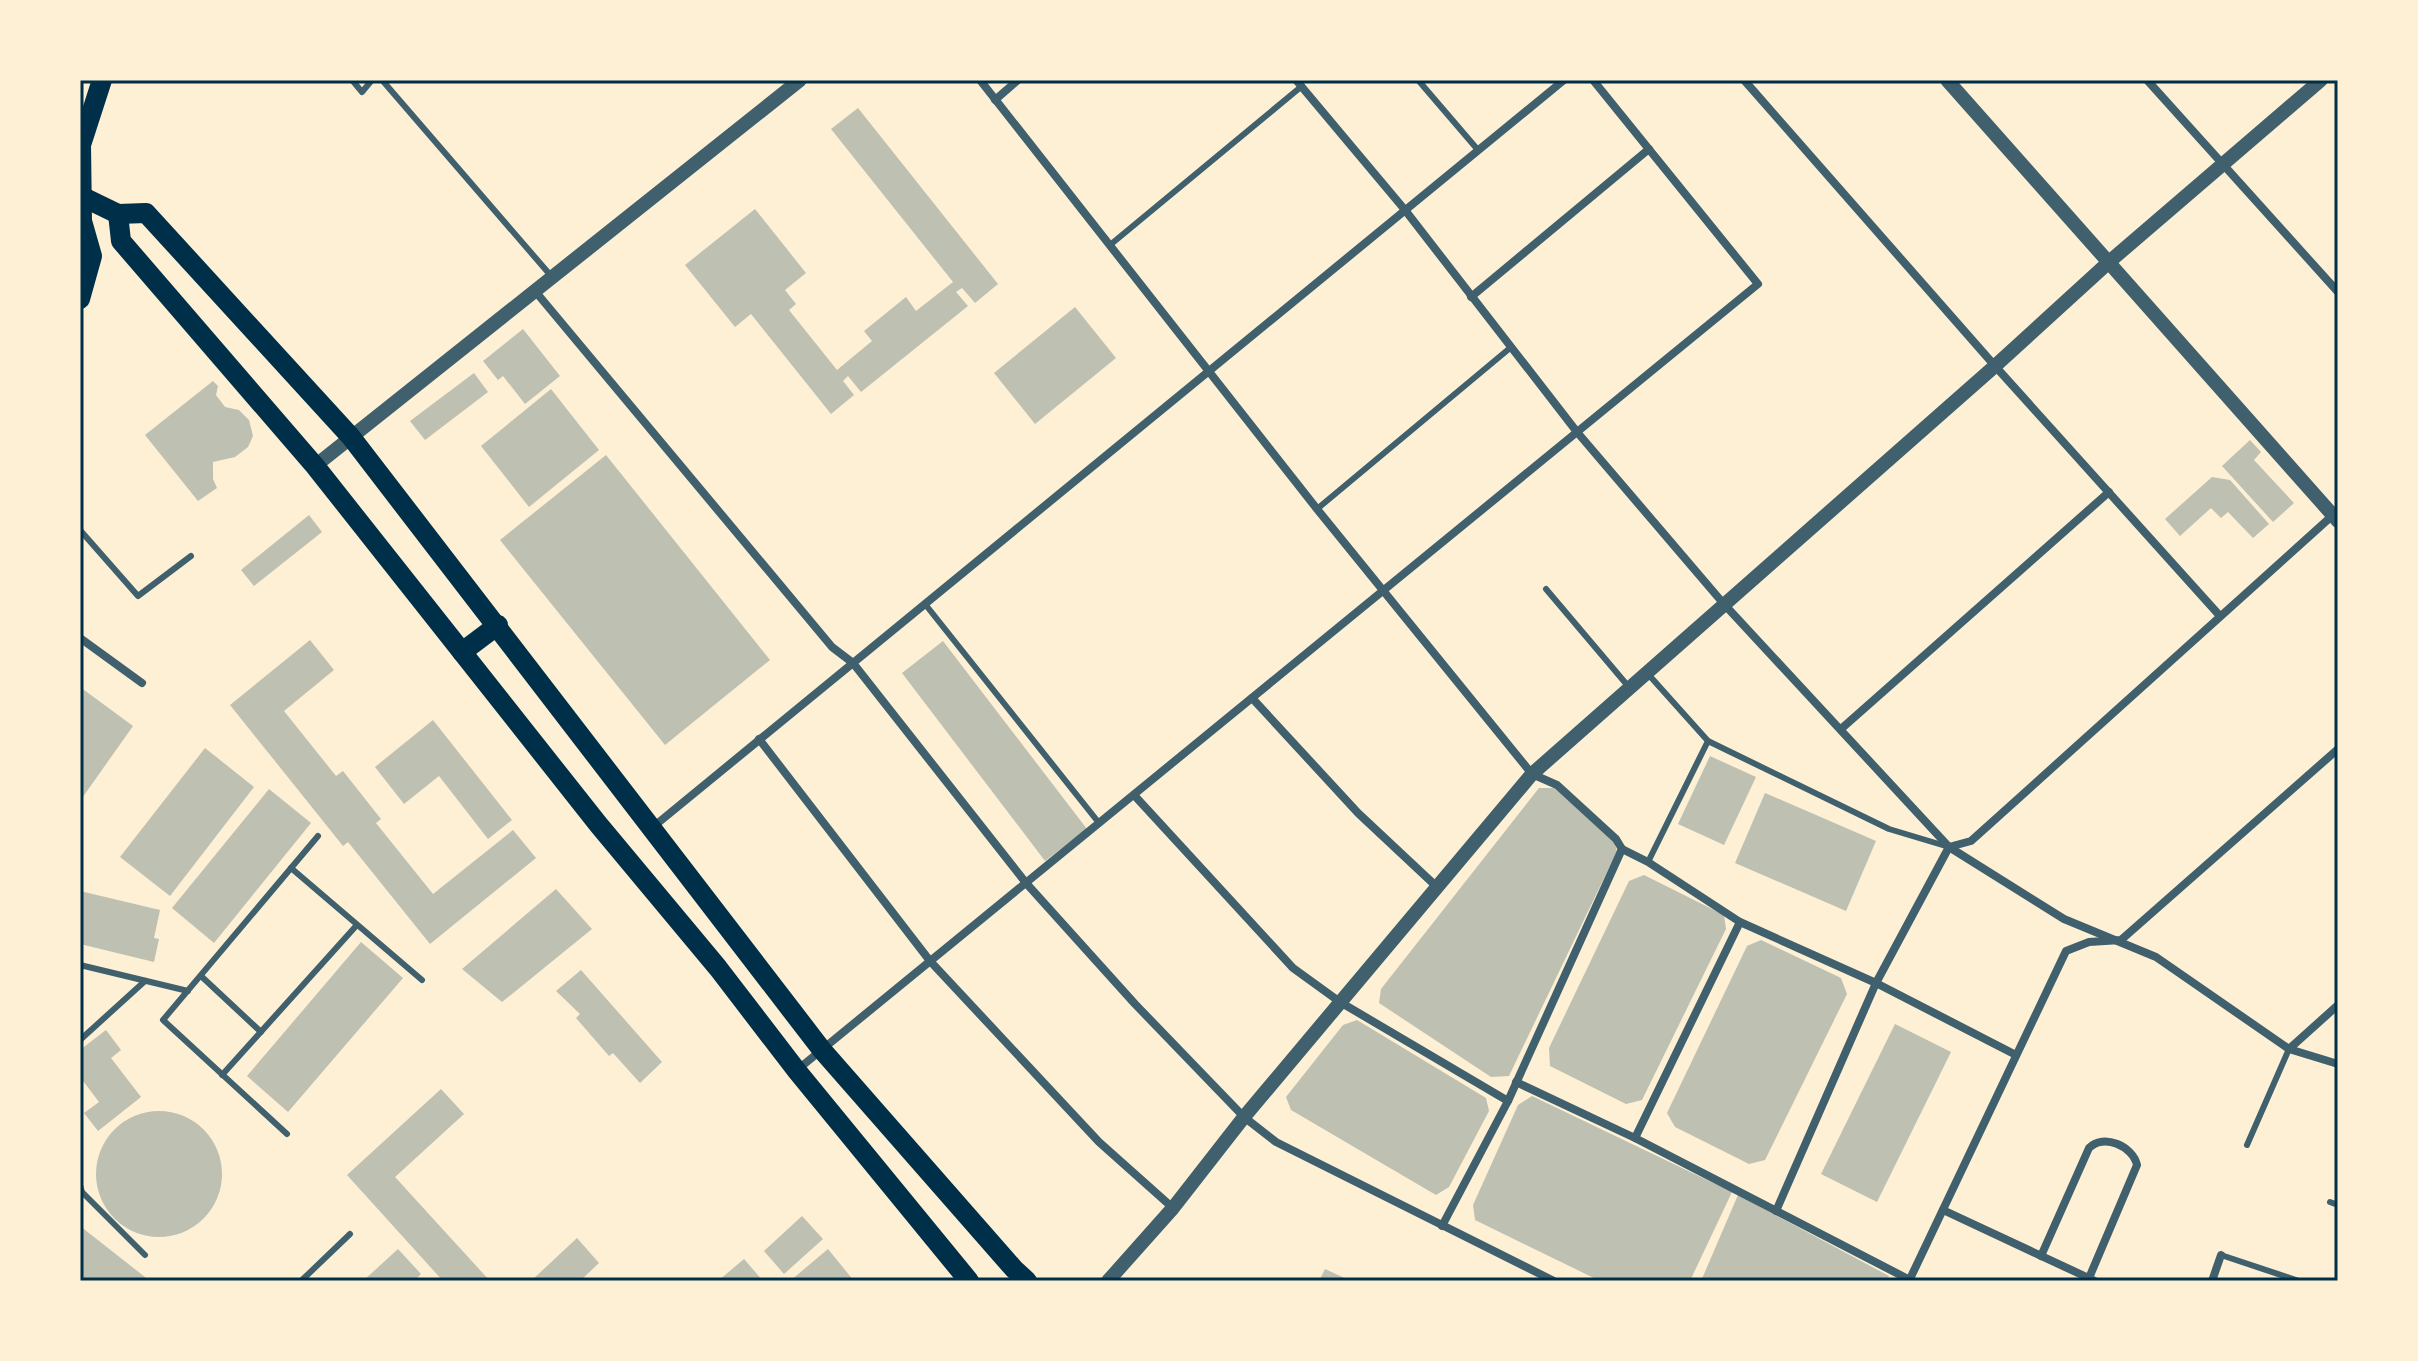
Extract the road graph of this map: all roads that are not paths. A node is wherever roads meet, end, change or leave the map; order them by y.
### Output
1 (102, 80) edge
2 (352, 80) edge
3 (372, 80) edge
4 (382, 80) edge
5 (800, 80) edge
6 (980, 80) edge
7 (1018, 80) edge
8 (1418, 80) edge
9 (1564, 80) edge
10 (1593, 80) edge
11 (1744, 80) edge
12 (1947, 80) edge
13 (2147, 80) edge
14 (2321, 80) edge
15 (1299, 83) edge
16 (995, 100) junction
17 (81, 145) edge
18 (1649, 149) junction
19 (1478, 150) junction
20 (2223, 165) junction
21 (83, 197) junction
22 (1405, 210) junction
23 (118, 214) junction
24 (81, 222) edge
25 (1110, 245) junction
26 (2109, 262) junction
27 (552, 277) junction
28 (535, 291) junction
29 (2338, 292) edge
30 (1471, 297) junction
31 (80, 299) edge
32 (1510, 348) junction
33 (1995, 366) junction
34 (1209, 371) junction
35 (1577, 432) junction
36 (351, 437) junction
37 (315, 466) junction
38 (2109, 492) junction
39 (1317, 509) junction
40 (2335, 518) edge
41 (80, 530) edge
42 (191, 556) dead end
43 (1546, 589) dead end
44 (1382, 591) junction
45 (1723, 603) junction
46 (925, 604) junction
47 (2220, 616) junction
48 (498, 625) junction
49 (80, 638) edge
50 (462, 652) junction
51 (853, 663) junction
52 (1648, 674) junction
53 (142, 683) dead end
54 (1630, 689) junction
55 (1252, 698) junction
56 (1841, 729) junction
57 (759, 739) junction
58 (1708, 741) junction
59 (2338, 749) edge
60 (1532, 774) junction
61 (1134, 795) junction
62 (1099, 823) junction
63 (653, 827) junction
64 (318, 836) dead end
65 (1949, 847) junction
66 (1622, 849) junction
67 (1648, 862) junction
68 (291, 868) junction
69 (1026, 883) junction
70 (1437, 887) junction
71 (1740, 922) junction
72 (356, 926) junction
73 (2121, 940) junction
74 (930, 961) junction
75 (80, 965) edge
76 (201, 976) junction
77 (422, 980) dead end
78 (145, 981) junction
79 (1876, 983) junction
80 (188, 991) junction
81 (1340, 1002) junction
82 (2338, 1005) edge
83 (261, 1032) junction
84 (80, 1040) edge
85 (2289, 1049) junction
86 (822, 1050) junction
87 (2016, 1055) junction
88 (2338, 1064) edge
89 (797, 1071) junction
90 (222, 1075) junction
91 (1516, 1082) junction
92 (1508, 1101) junction
93 (1244, 1117) junction
94 (287, 1134) dead end
95 (1635, 1138) junction
96 (2247, 1145) dead end
97 (80, 1185) edge
98 (1173, 1208) junction
99 (1943, 1210) junction
100 (1776, 1211) junction
101 (1442, 1226) junction
102 (350, 1234) dead end
103 (145, 1255) dead end
104 (2221, 1255) joint
105 (2041, 1256) junction
106 (2072, 1270) junction
107 (2092, 1280) edge
108 (301, 1281) edge
109 (969, 1281) edge
110 (1027, 1281) edge
111 (1108, 1281) edge
112 (1554, 1281) edge
113 (1910, 1281) edge
114 (2067, 1281) edge
115 (2212, 1281) edge
116 (2299, 1281) edge

1 - 17 main road
2 - 3 lane
4 - 27 lane
5 - 27 street
6 - 16 street
7 - 16 street
8 - 19 lane
9 - 19 street
10 - 18 street
11 - 33 street
12 - 26 street
13 - 20 street
14 - 20 street
15 - 22 street
15 - 25 lane
16 - 25 street
17 - 21 main road
18 - 30 street
18 - 35 street
19 - 22 street
20 - 26 street
20 - 29 street
21 - 23 main road
21 - 24 main road
22 - 30 street
22 - 34 street
23 - 36 main road
23 - 37 main road
24 - 31 main road
25 - 34 street
26 - 33 street
26 - 40 street
27 - 28 street
28 - 36 street
28 - 51 street
30 - 32 street
32 - 35 street
32 - 39 lane
33 - 38 street
33 - 45 street
34 - 39 street
34 - 46 street
35 - 44 street
35 - 45 street
36 - 37 street
36 - 48 main road
37 - 50 main road
38 - 47 street
38 - 56 street
39 - 44 street
40 - 47 street
41 - 42 lane
43 - 54 lane
44 - 55 street
44 - 60 street
45 - 52 street
45 - 56 street
46 - 51 street
46 - 62 lane
47 - 65 street
48 - 50 main road
48 - 63 main road
49 - 53 street
50 - 89 main road
51 - 57 street
51 - 69 street
52 - 54 street
52 - 58 lane
54 - 60 street
55 - 61 street
55 - 70 street
56 - 65 street
57 - 63 street
57 - 74 street
58 - 65 lane
58 - 67 lane
59 - 73 street
60 - 66 street
60 - 70 street
61 - 62 street
61 - 81 street
62 - 69 street
63 - 86 main road
64 - 68 lane
65 - 73 street
65 - 79 street
66 - 67 street
66 - 91 street
67 - 71 street
68 - 72 lane
68 - 76 lane
69 - 74 street
69 - 93 street
70 - 81 street
71 - 79 street
71 - 95 street
72 - 77 lane
72 - 83 lane
73 - 85 street
73 - 87 street
74 - 86 street
74 - 98 street
75 - 78 lane
76 - 80 lane
76 - 83 lane
78 - 80 lane
78 - 84 lane
79 - 87 street
79 - 100 street
80 - 90 lane
81 - 92 street
81 - 93 street
82 - 85 street
83 - 90 lane
85 - 88 street
85 - 96 lane
86 - 89 street
86 - 110 main road
87 - 99 street
89 - 109 main road
90 - 94 lane
91 - 92 street
91 - 95 street
92 - 101 street
93 - 98 street
93 - 101 street
95 - 100 street
97 - 103 lane
98 - 111 street
99 - 105 street
99 - 113 street
100 - 113 street
101 - 112 street
102 - 108 lane
104 - 115 street
104 - 116 lane
105 - 106 street
105 - 107 street
106 - 107 street
106 - 114 street

